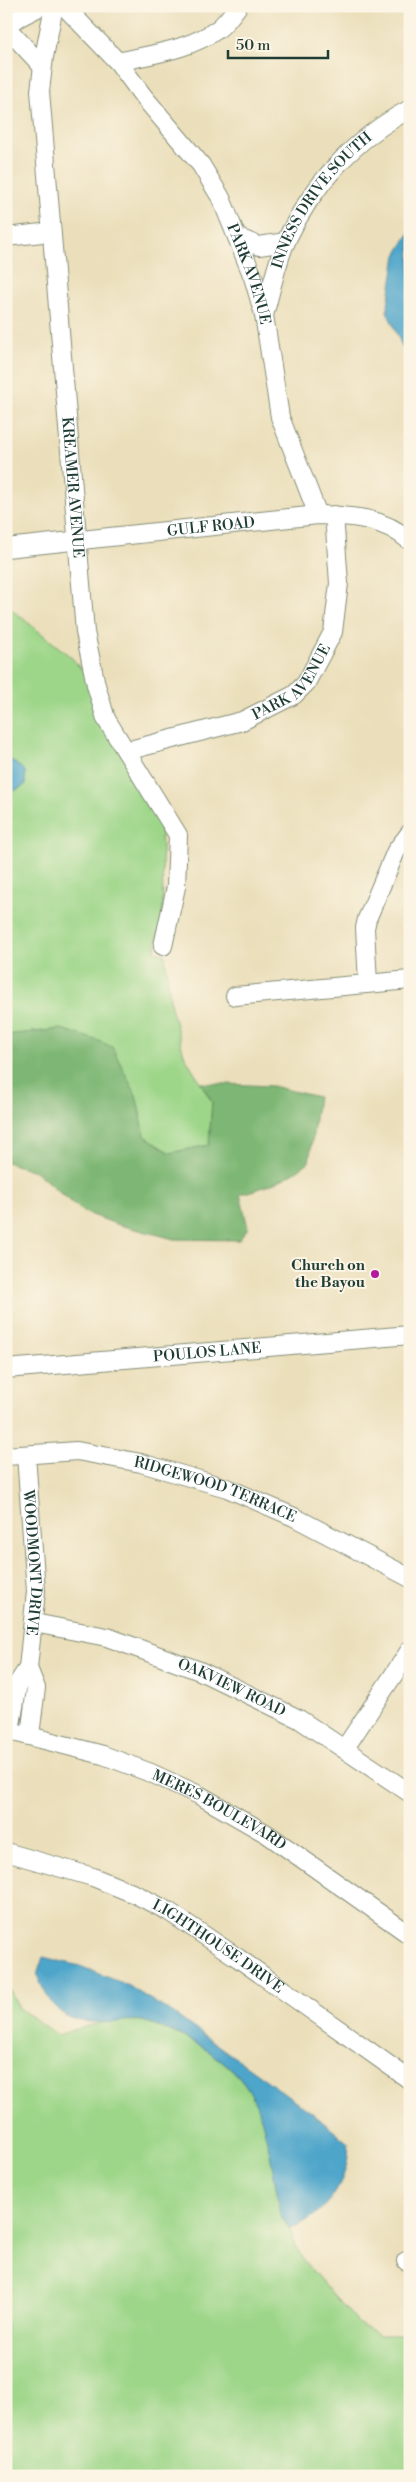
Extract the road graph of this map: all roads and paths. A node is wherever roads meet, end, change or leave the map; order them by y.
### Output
1 (41, 6) edge
2 (54, 6) edge
3 (64, 6) edge
4 (238, 6) edge
5 (6, 26) edge
6 (118, 62) junction
7 (42, 66) junction
8 (410, 109) edge
9 (51, 232) junction
10 (6, 237) edge
11 (239, 238) junction
12 (286, 242) junction
13 (264, 315) junction
14 (326, 515) junction
15 (410, 540) edge
16 (76, 541) junction
17 (6, 548) edge
18 (126, 751) junction
19 (410, 833) edge
20 (163, 946) dead end
21 (410, 980) edge
22 (368, 983) junction
23 (235, 996) dead end
24 (410, 1335) edge
25 (6, 1369) edge
26 (26, 1455) junction
27 (6, 1456) edge
28 (410, 1578) edge
29 (34, 1623) junction
30 (410, 1650) edge
31 (28, 1668) junction
32 (8, 1730) edge
33 (30, 1734) junction
34 (345, 1748) junction
35 (410, 1793) edge
36 (6, 1852) edge
37 (410, 1936) edge
38 (410, 2080) edge

1 - 5 street
2 - 7 street, KREAMER AVENUE
3 - 6 street, PARK AVENUE
4 - 6 street
5 - 7 street
6 - 11 street, PARK AVENUE
7 - 9 street, KREAMER AVENUE
8 - 12 street, INNESS DRIVE SOUTH
9 - 10 street
9 - 16 street, KREAMER AVENUE
11 - 12 street
11 - 13 street, PARK AVENUE
12 - 13 street, INNESS DRIVE SOUTH
13 - 14 street, PARK AVENUE
14 - 15 street, GULF ROAD
14 - 16 street, GULF ROAD
14 - 18 street, PARK AVENUE
16 - 17 street, GULF ROAD
16 - 18 street, KREAMER AVENUE
18 - 20 street, KREAMER AVENUE
19 - 22 street
21 - 22 street
22 - 23 street
24 - 25 street, POULOS LANE
26 - 27 street, RIDGEWOOD TERRACE
26 - 28 street, RIDGEWOOD TERRACE
26 - 29 street, WOODMONT DRIVE
29 - 31 street, WOODMONT DRIVE
29 - 34 street, OAKVIEW ROAD
30 - 34 street
31 - 32 street, WOODMONT DRIVE
31 - 33 street, WOODMONT DRIVE
32 - 33 street, MERES BOULEVARD
33 - 37 street, MERES BOULEVARD
34 - 35 street, OAKVIEW ROAD
36 - 38 street, LIGHTHOUSE DRIVE

